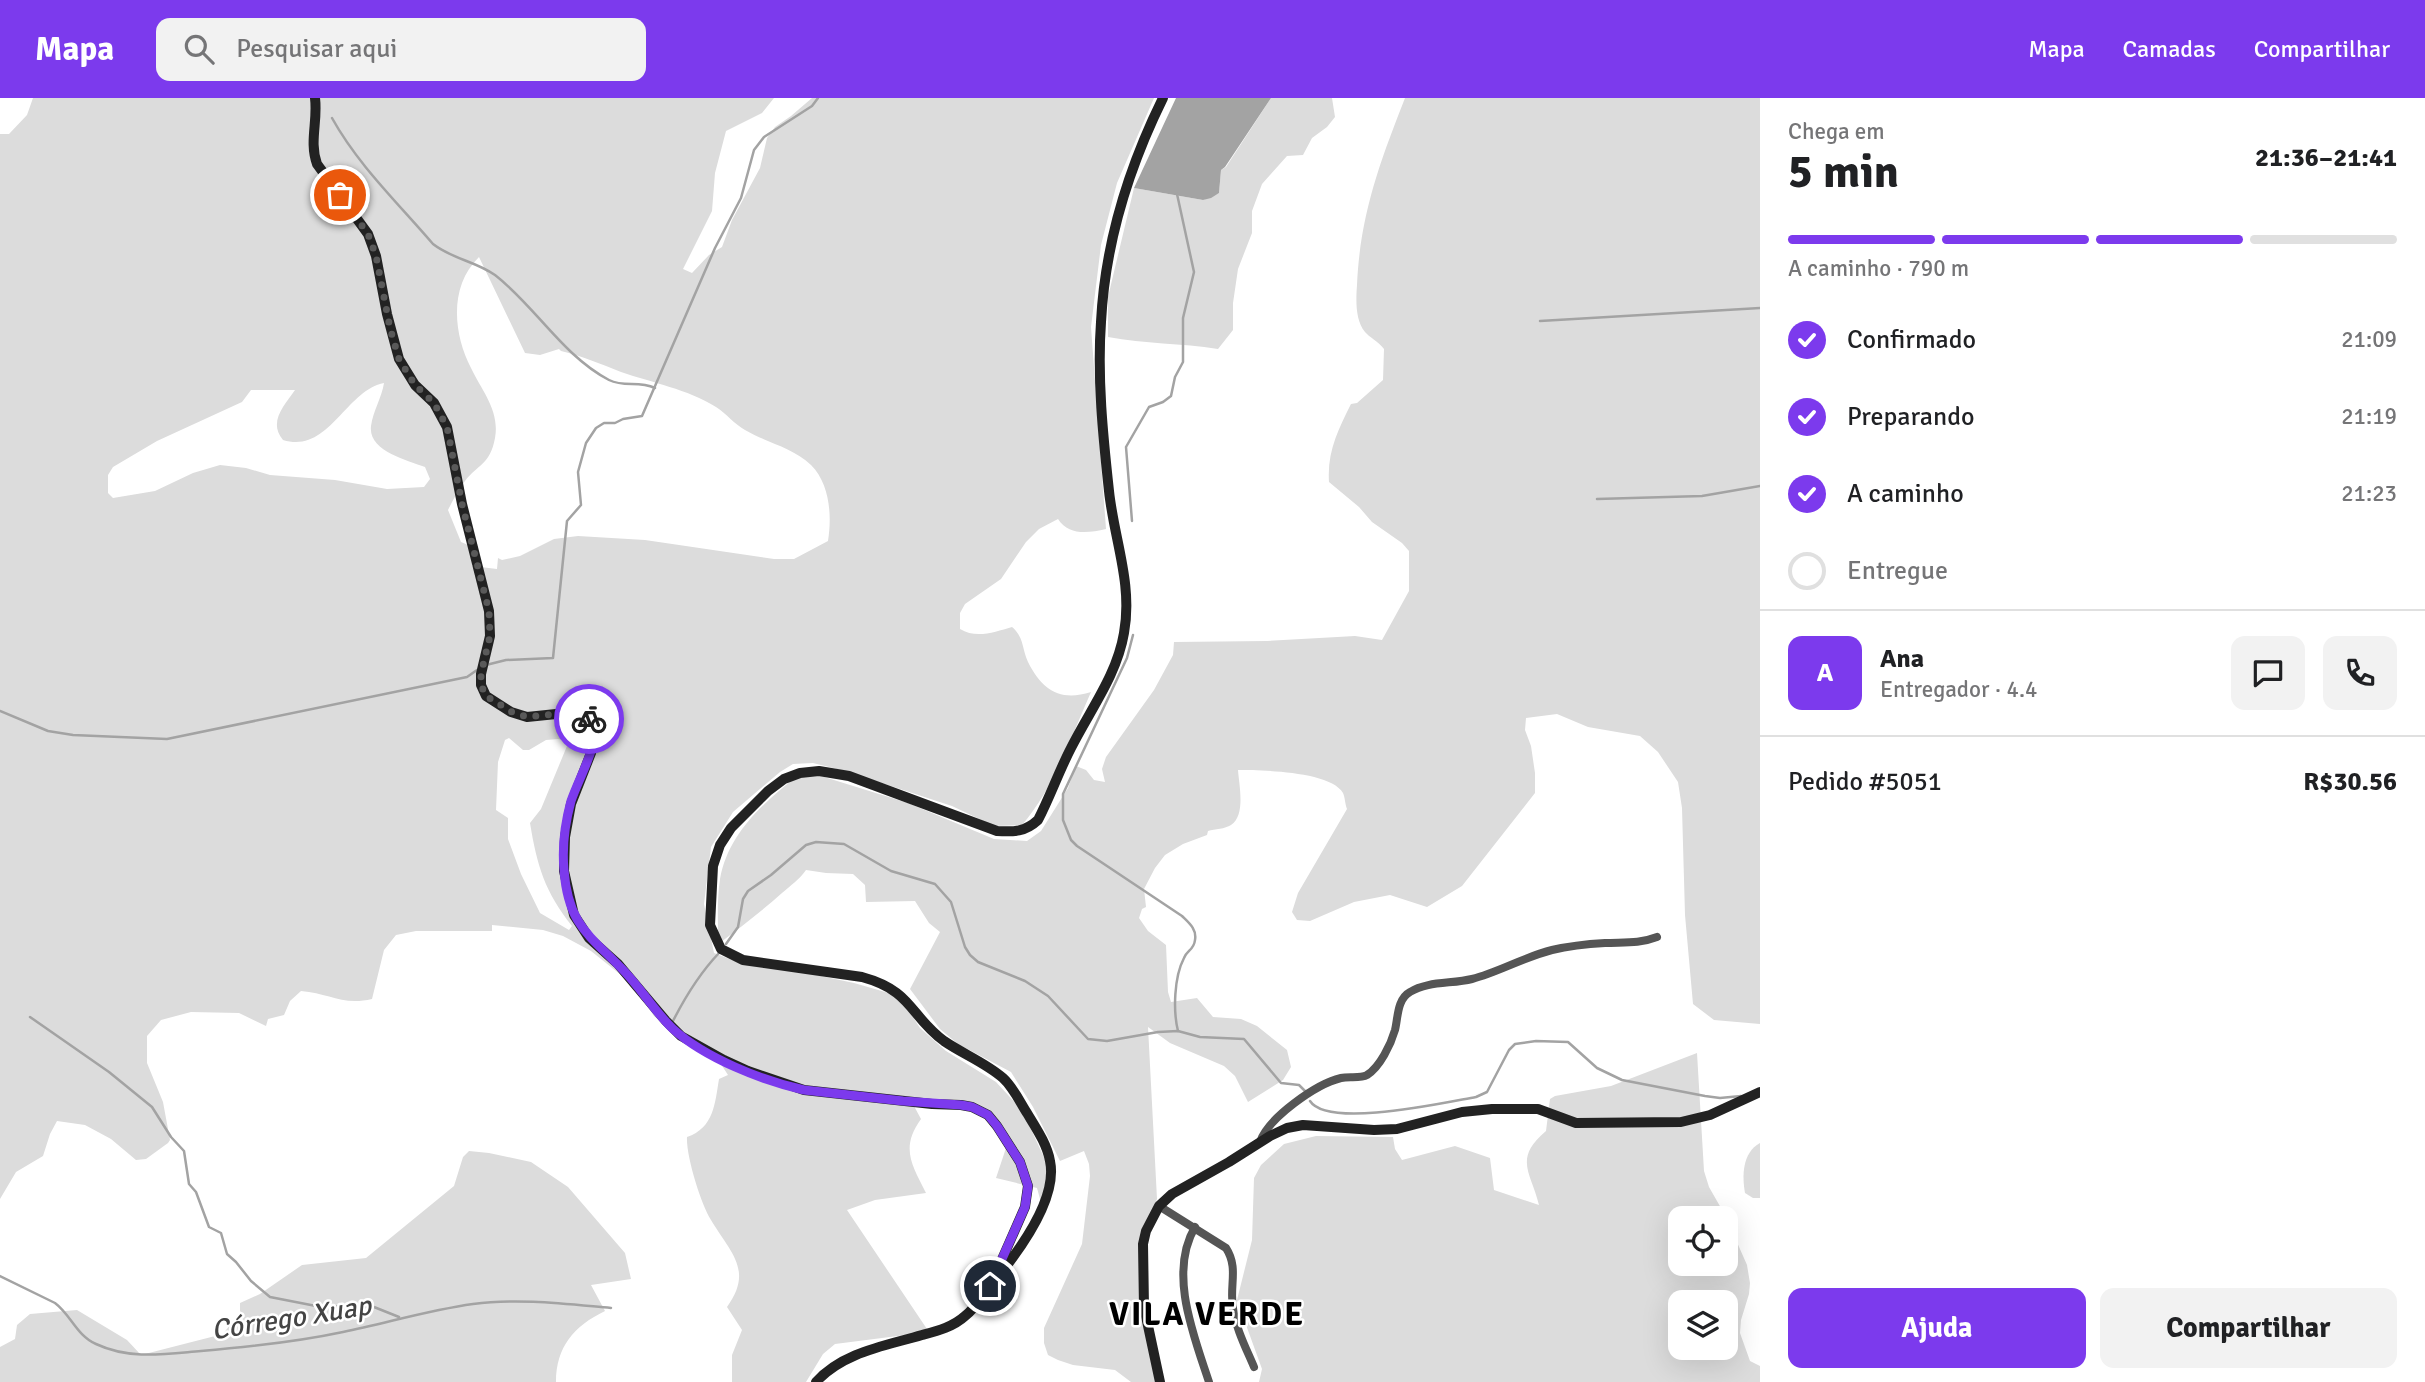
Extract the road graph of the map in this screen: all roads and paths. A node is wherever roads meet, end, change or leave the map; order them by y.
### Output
1 (315, 98) edge
2 (1163, 98) edge
3 (1657, 937) dead end
4 (1760, 1092) edge
5 (1260, 1142) junction
6 (1159, 1206) junction
7 (1195, 1227) junction
8 (990, 1286) junction
9 (1254, 1367) dead end
10 (816, 1382) edge
11 (1160, 1382) edge
12 (1209, 1382) edge

1 - 8 street
2 - 8 street
3 - 5 street
4 - 5 street
5 - 6 street
6 - 7 street
6 - 11 street
7 - 9 street
7 - 12 street
8 - 10 street

